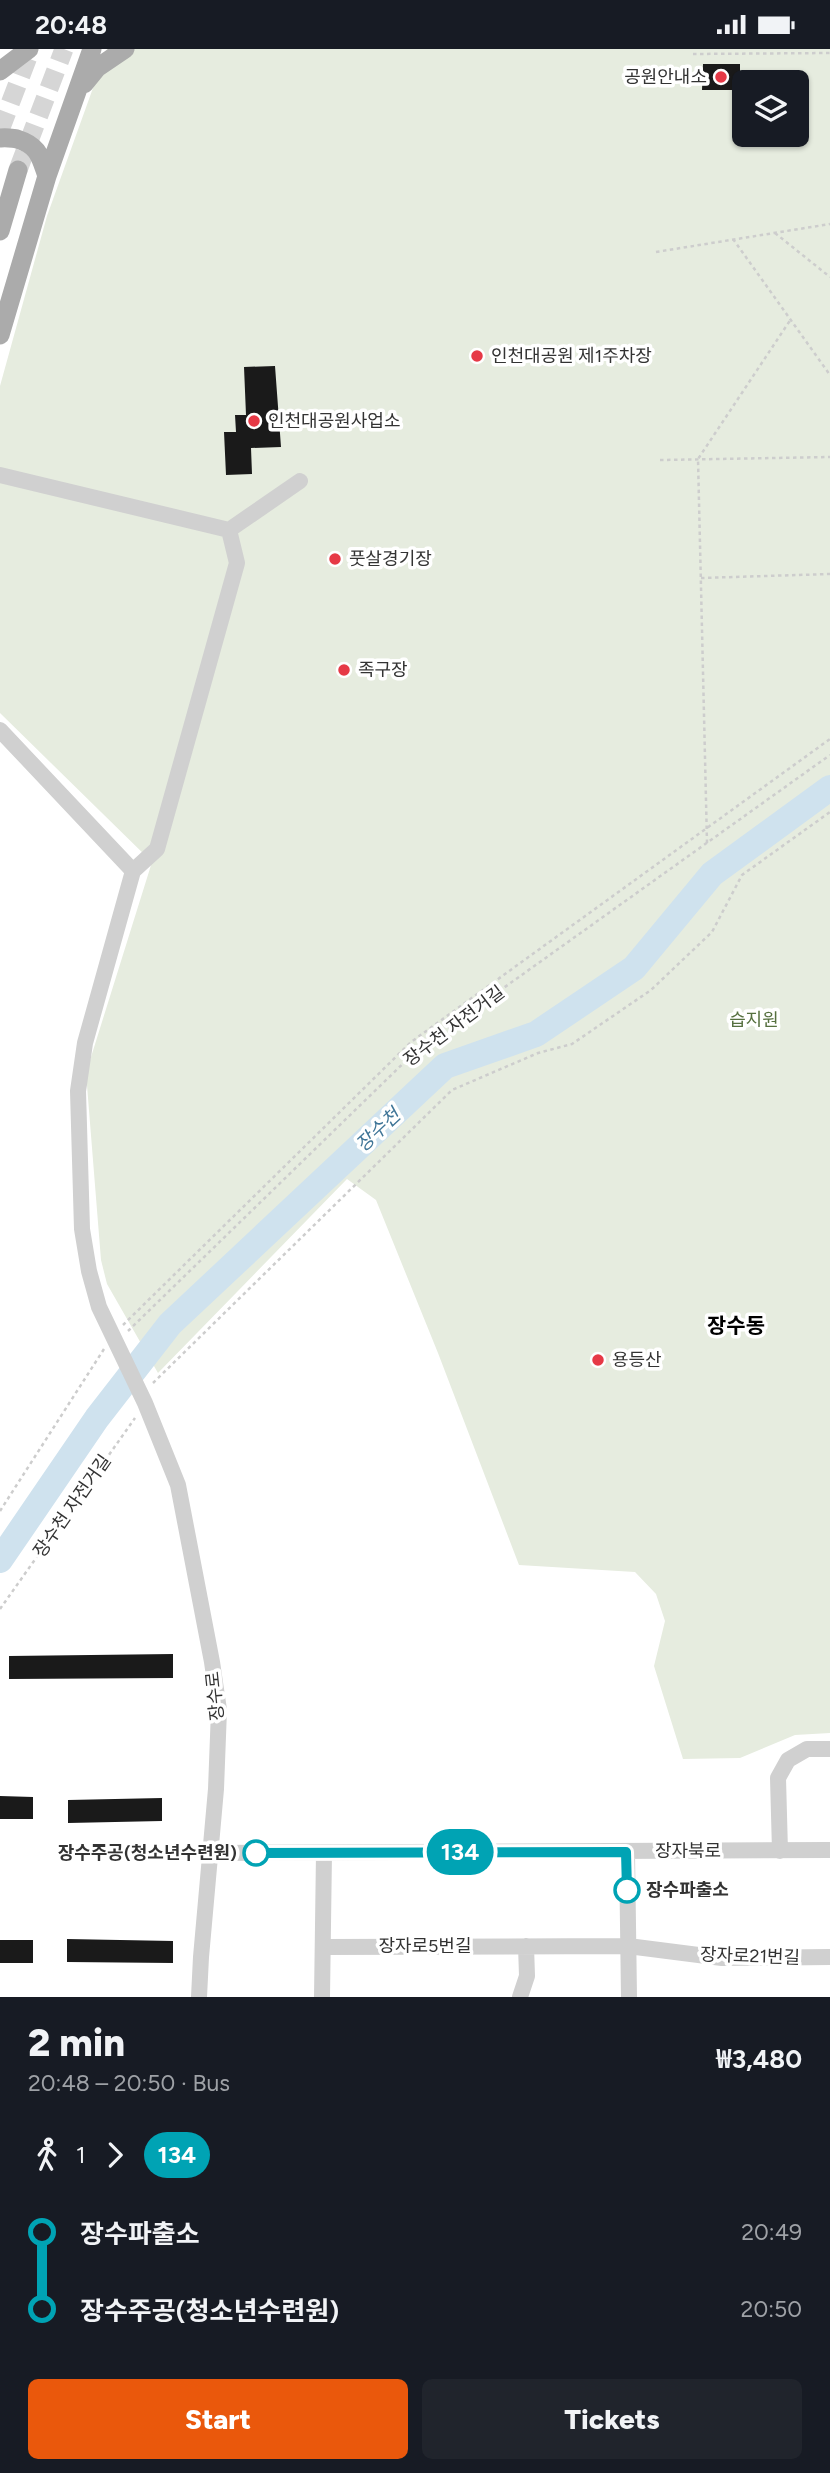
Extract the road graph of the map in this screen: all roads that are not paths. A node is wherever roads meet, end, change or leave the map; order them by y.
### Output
1 (2, 49) edge
2 (29, 49) edge
3 (92, 49) edge
4 (125, 49) edge
5 (0, 54) edge
6 (0, 71) edge
7 (75, 96) junction
8 (0, 138) edge
9 (18, 170) tunnel mouth
10 (47, 176) junction
11 (0, 231) edge
12 (0, 335) edge
13 (0, 475) edge
14 (300, 481) dead end
15 (229, 530) junction
16 (0, 730) edge
17 (133, 871) junction
18 (830, 1749) edge
19 (830, 1850) edge
20 (780, 1851) junction
21 (626, 1852) junction
22 (210, 1853) junction
23 (324, 1853) junction
24 (526, 1946) junction
25 (628, 1946) junction
26 (323, 1947) junction
27 (830, 1957) edge
28 (199, 1997) edge
29 (322, 1997) edge
30 (520, 1997) edge
31 (629, 1997) edge

1 - 5 main road
2 - 6 main road
3 - 7 main road
4 - 7 main road
7 - 10 main road
8 - 10 main road
9 - 11 main road
10 - 12 main road
13 - 15 street
14 - 15 street
15 - 17 street
16 - 17 street
17 - 22 street, 장수로
18 - 20 street
19 - 20 street, 장자북로
20 - 21 street, 장자북로
21 - 23 street, 장자북로
21 - 25 street
22 - 23 street, 장자북로
22 - 28 street, 장수로
23 - 26 street
24 - 25 street, 장자로5번길
24 - 26 street, 장자로5번길
24 - 30 street
25 - 27 street, 장자로21번길
25 - 31 street
26 - 29 street

